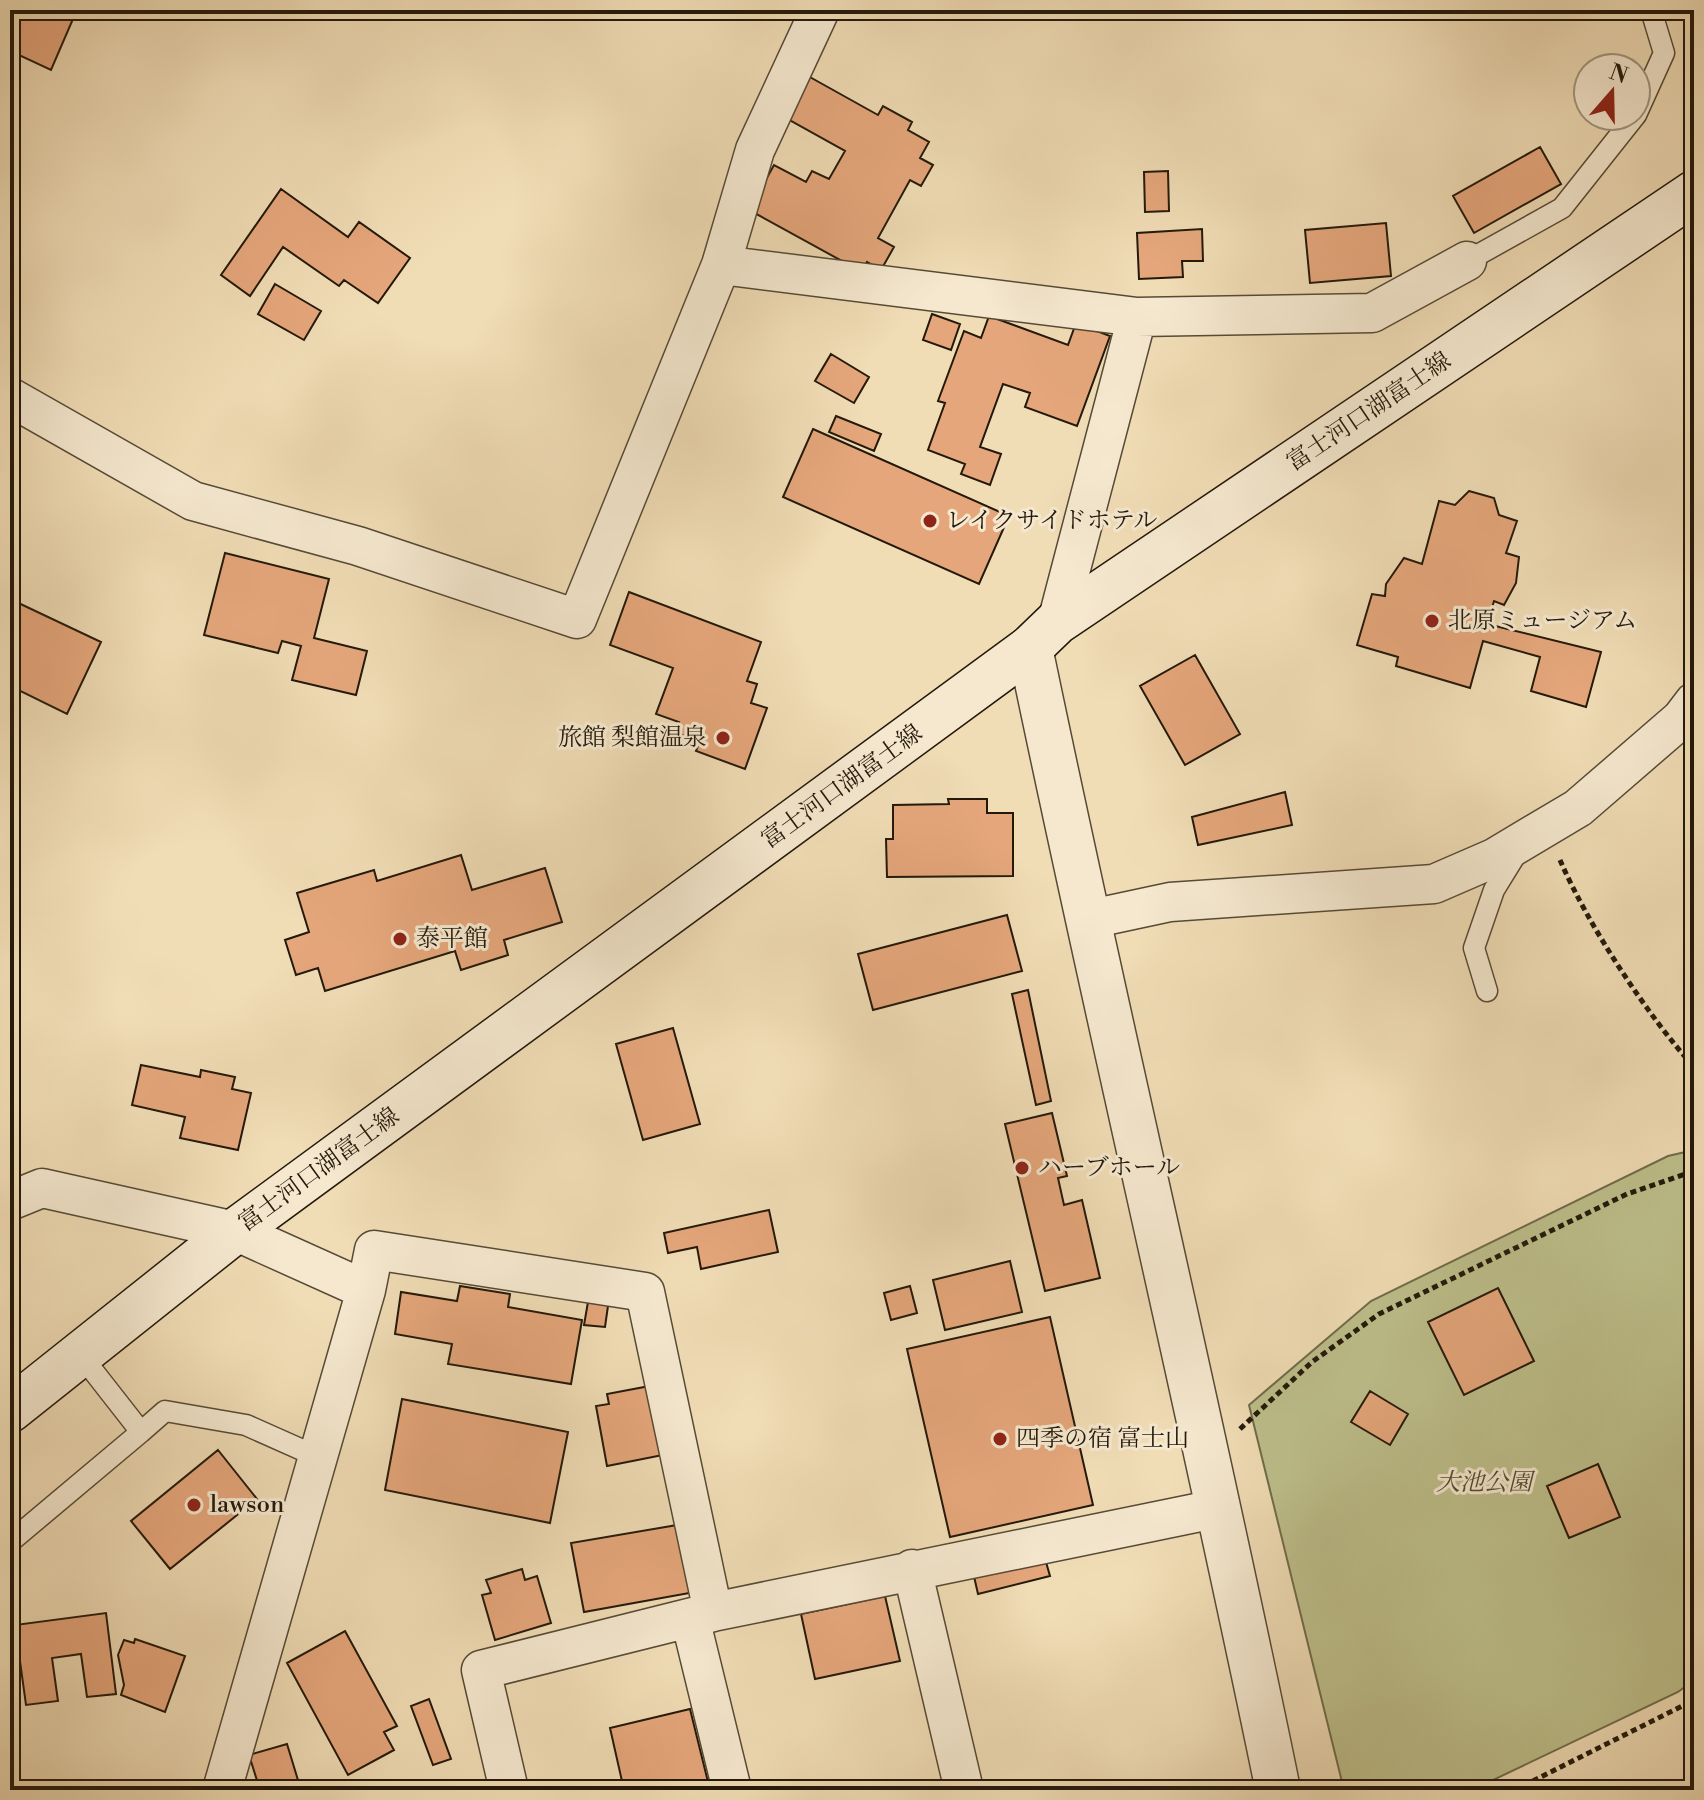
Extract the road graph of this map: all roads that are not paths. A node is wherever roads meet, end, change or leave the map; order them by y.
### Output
1 (820, 10) edge
2 (1651, 10) edge
3 (1652, 80) edge
4 (1623, 132) edge
5 (1694, 193) edge
6 (1467, 261) joint
7 (721, 265) junction
8 (1137, 317) junction
9 (10, 397) edge
10 (1044, 635) junction
11 (1694, 702) edge
12 (1536, 833) junction
13 (1086, 920) junction
14 (1487, 991) dead end
15 (10, 1201) edge
16 (235, 1231) junction
17 (366, 1290) junction
18 (80, 1354) junction
19 (10, 1410) edge
20 (141, 1432) junction
21 (318, 1457) junction
22 (1220, 1508) junction
23 (10, 1542) edge
24 (912, 1569) junction
25 (702, 1615) junction
26 (222, 1790) edge
27 (509, 1790) edge
28 (732, 1790) edge
29 (964, 1790) edge
30 (1278, 1790) edge

1 - 7 street
2 - 3 lane
4 - 6 lane
5 - 10 main road, 富士河口湖富士線
6 - 8 street
7 - 8 street
7 - 9 street
8 - 10 street
10 - 13 main road
10 - 16 main road, 富士河口湖富士線
11 - 12 street
12 - 13 street
12 - 14 lane
13 - 22 main road
15 - 16 street
16 - 17 street
16 - 18 main road, 富士河口湖富士線
17 - 21 street
17 - 25 street
18 - 19 main road, 富士河口湖富士線
18 - 20 lane
20 - 21 lane
20 - 23 lane
21 - 26 street
22 - 24 street
22 - 30 main road
24 - 25 street
24 - 29 street
25 - 27 street
25 - 28 street

